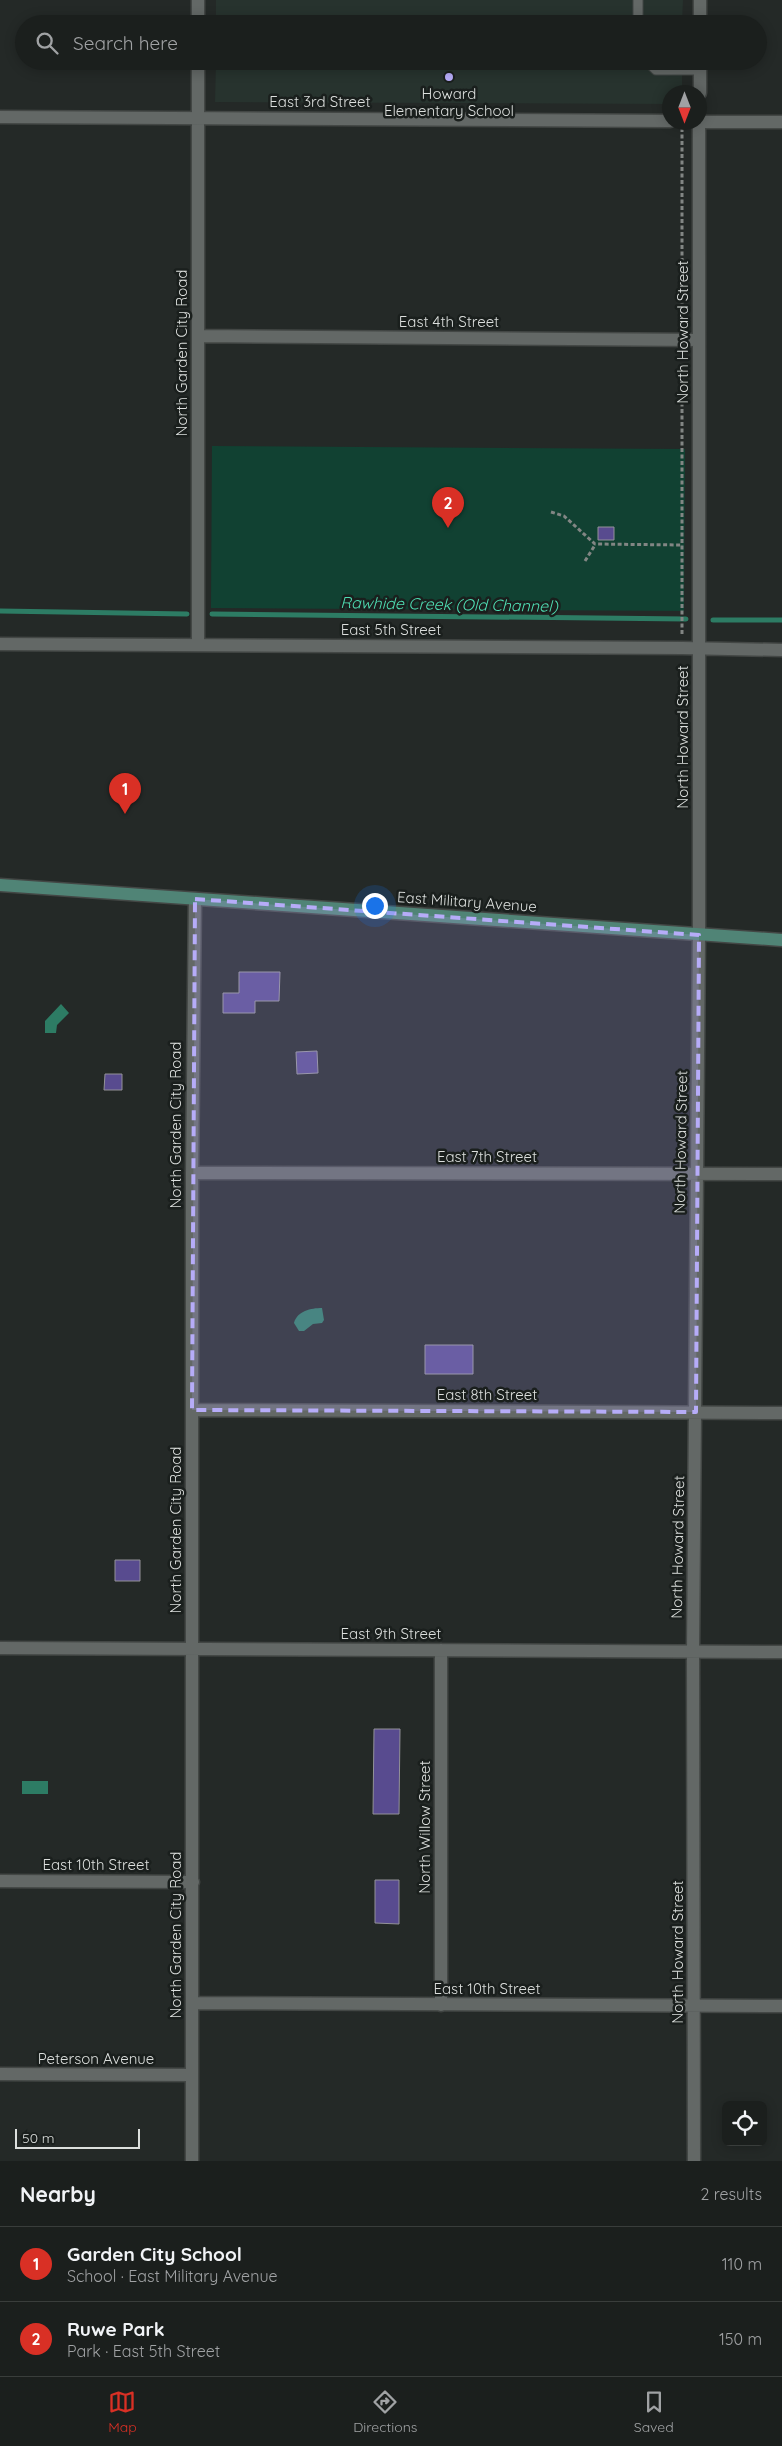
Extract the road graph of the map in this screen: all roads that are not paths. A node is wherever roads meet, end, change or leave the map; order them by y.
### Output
1 (198, 0) edge
2 (638, 0) edge
3 (700, 0) edge
4 (198, 15) edge
5 (638, 15) edge
6 (700, 15) edge
7 (198, 70) edge
8 (700, 70) edge
9 (700, 85) edge
10 (0, 117) edge
11 (197, 118) junction
12 (662, 121) edge
13 (707, 122) edge
14 (782, 122) edge
15 (699, 130) edge
16 (198, 336) junction
17 (699, 340) junction
18 (0, 644) edge
19 (198, 645) junction
20 (699, 648) junction
21 (782, 650) edge
22 (0, 885) edge
23 (195, 899) junction
24 (699, 935) junction
25 (782, 940) edge
26 (192, 1173) junction
27 (696, 1173) junction
28 (782, 1174) edge
29 (192, 1410) junction
30 (696, 1412) junction
31 (782, 1413) edge
32 (0, 1648) edge
33 (192, 1649) junction
34 (441, 1650) junction
35 (693, 1651) junction
36 (782, 1652) edge
37 (0, 1881) edge
38 (193, 1882) junction
39 (192, 2003) junction
40 (441, 2005) junction
41 (694, 2006) junction
42 (782, 2006) edge
43 (0, 2074) edge
44 (192, 2075) junction
45 (192, 2161) edge
46 (694, 2161) edge

1 - 4 street
2 - 5 lane
3 - 6 street
7 - 11 street, North Garden City Road
8 - 9 street
10 - 11 street, East 3rd Street
11 - 12 street, East 3rd Street
11 - 16 street, North Garden City Road
13 - 14 street
15 - 17 street, North Howard Street
16 - 17 street, East 4th Street
16 - 19 street, North Garden City Road
17 - 20 street, North Howard Street
18 - 19 street, East 5th Street
19 - 20 street, East 5th Street
20 - 21 street, East 5th Street
20 - 24 street, North Howard Street
22 - 23 main road, East Military Avenue
23 - 24 main road, East Military Avenue
23 - 26 street, North Garden City Road
24 - 25 main road, East Military Avenue
24 - 27 street, North Howard Street
26 - 27 street, East 7th Street
26 - 29 street, North Garden City Road
27 - 28 street, East 7th Street
27 - 30 street, North Howard Street
29 - 30 street, East 8th Street
29 - 33 street, North Garden City Road
30 - 31 street, East 8th Street
30 - 35 street, North Howard Street
32 - 33 street, East 9th Street
33 - 34 street, East 9th Street
33 - 38 street, North Garden City Road
34 - 35 street, East 9th Street
34 - 40 street, North Willow Street
35 - 36 street, East 9th Street
35 - 41 street, North Howard Street
37 - 38 street, East 10th Street
38 - 39 street, North Garden City Road
39 - 40 street, East 10th Street
39 - 44 street, North Garden City Road
40 - 41 street, East 10th Street
41 - 42 street, East 10th Street
41 - 46 street, North Howard Street
43 - 44 street, Peterson Avenue
44 - 45 street, North Garden City Road

